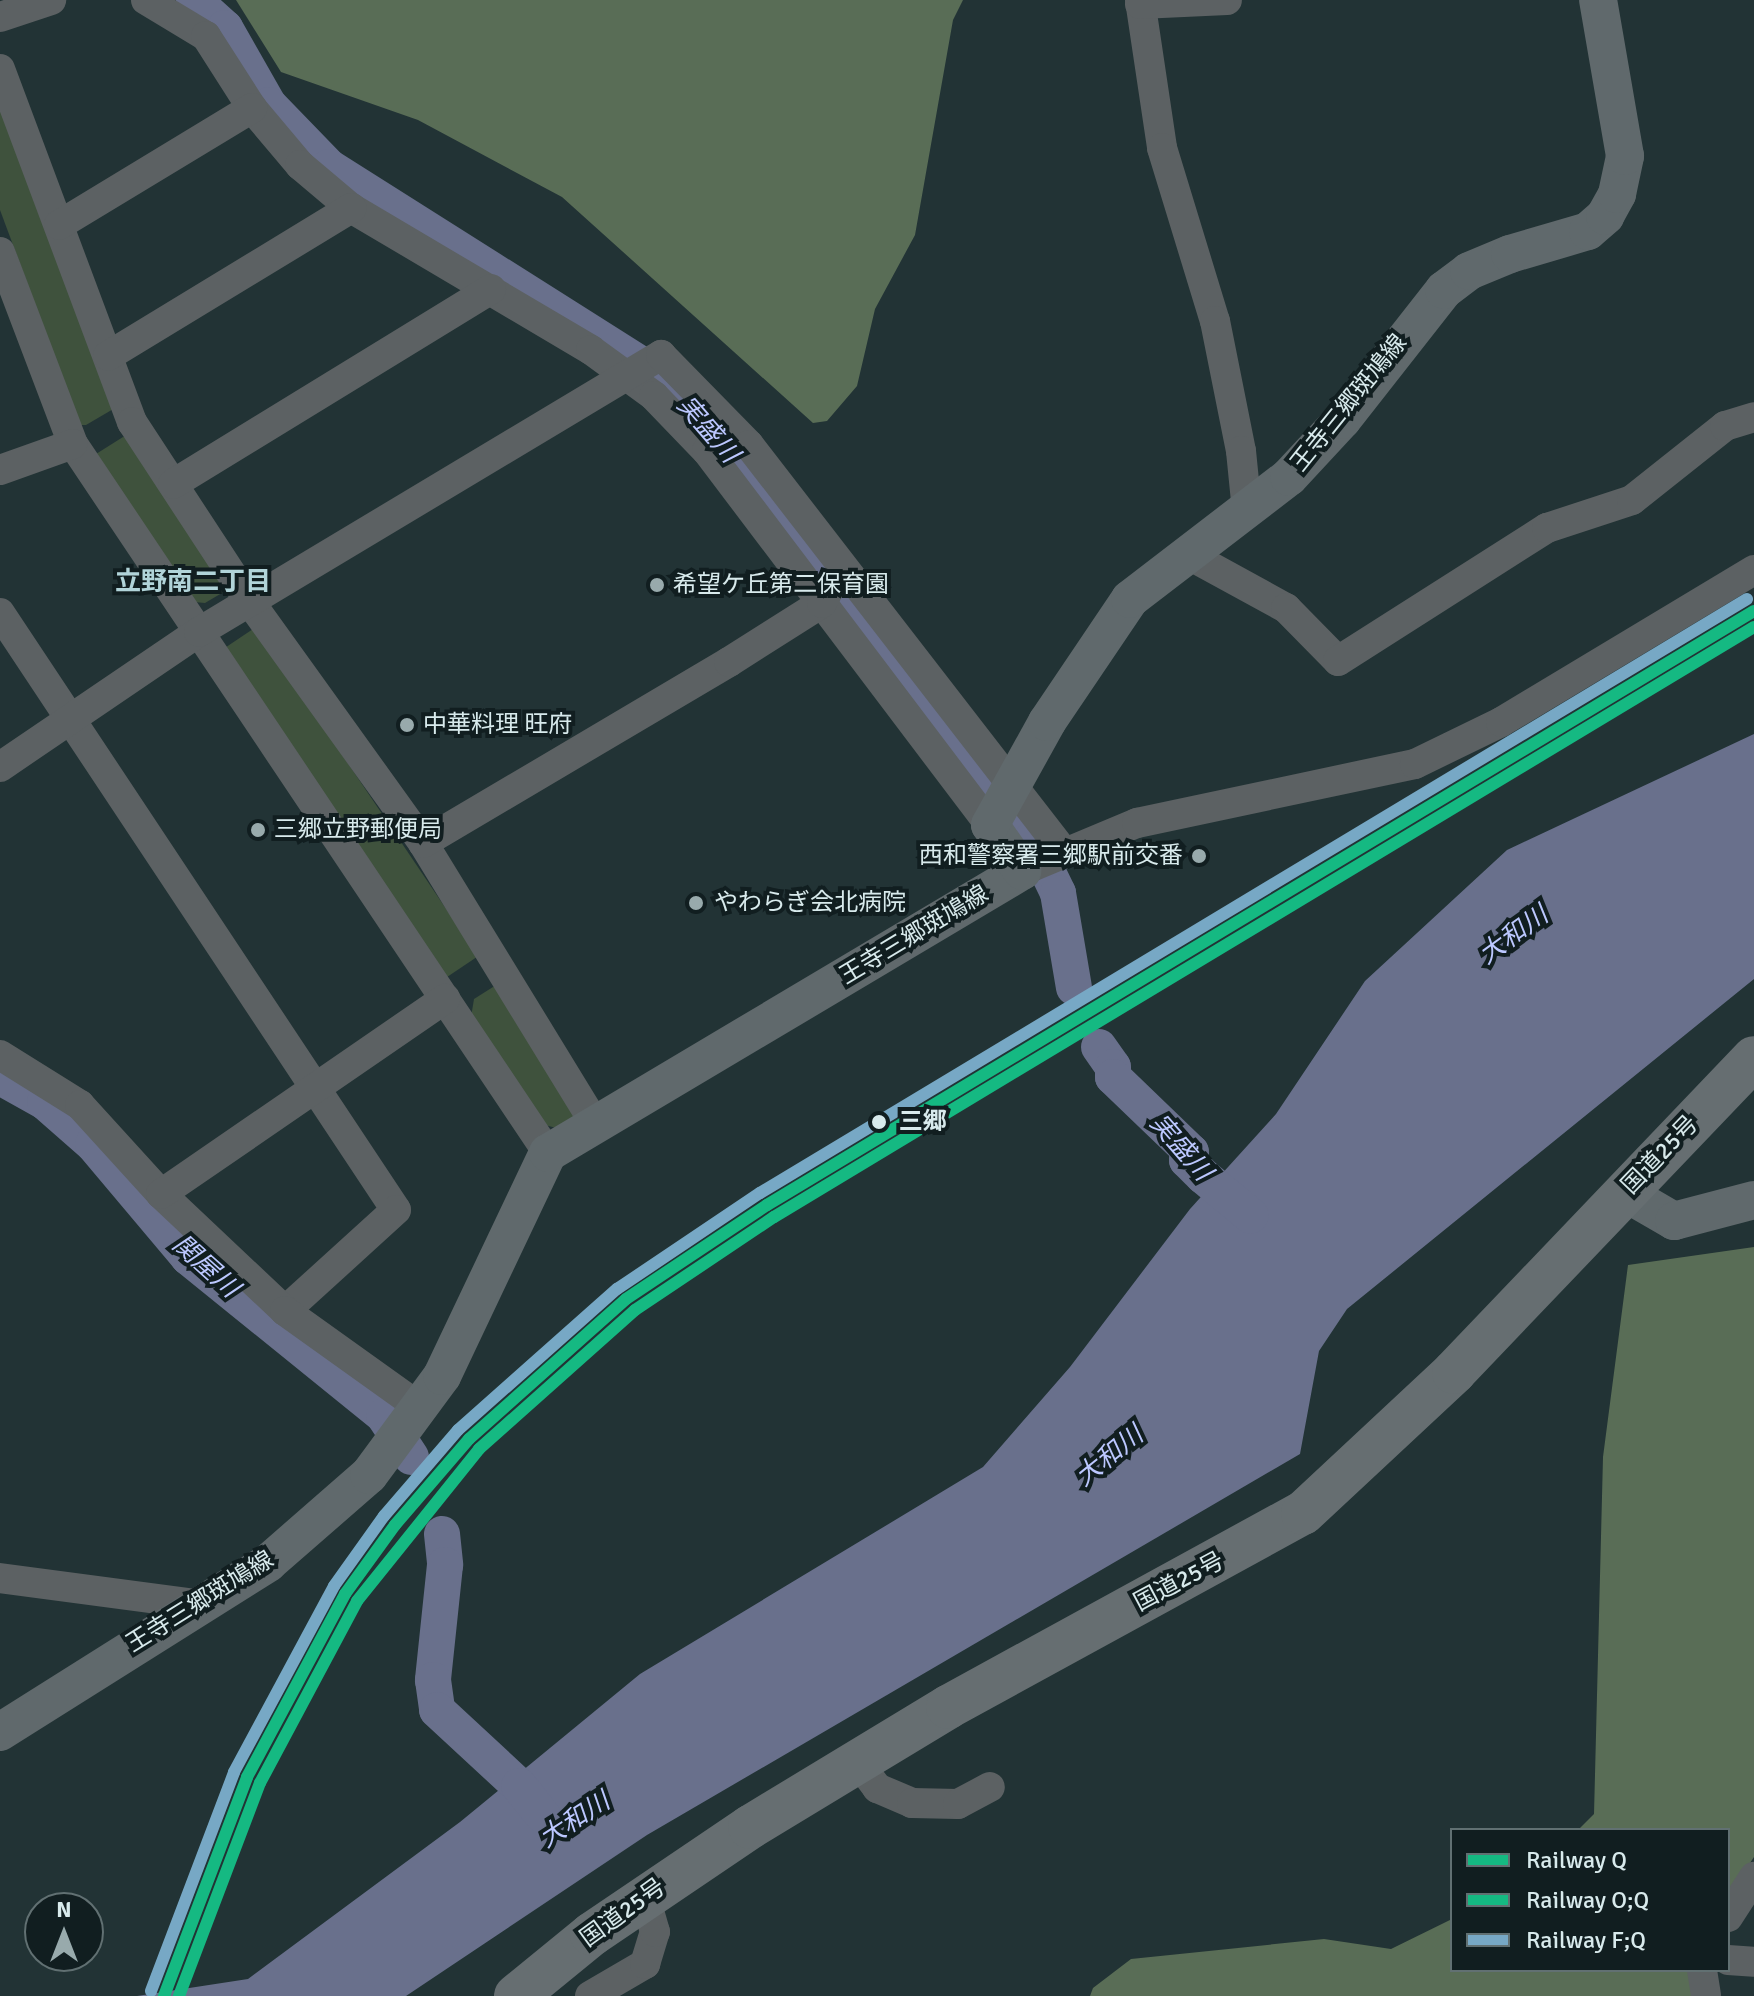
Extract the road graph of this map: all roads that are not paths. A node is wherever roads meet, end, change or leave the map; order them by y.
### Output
1 (51, 0) edge
2 (146, 0) edge
3 (1227, 0) edge
4 (1598, 0) edge
5 (1140, 2) edge
6 (0, 17) edge
7 (0, 69) edge
8 (252, 108) junction
9 (351, 208) junction
10 (59, 225) junction
11 (0, 252) edge
12 (491, 289) junction
13 (108, 356) junction
14 (642, 367) junction
15 (1754, 417) edge
16 (73, 444) junction
17 (0, 470) edge
18 (173, 484) junction
19 (1247, 511) junction
20 (1189, 555) junction
21 (1754, 570) edge
22 (831, 589) junction
23 (250, 602) junction
24 (0, 613) edge
25 (199, 632) junction
26 (72, 720) junction
27 (0, 767) edge
28 (1003, 805) junction
29 (423, 843) junction
30 (1042, 861) junction
31 (445, 999) junction
32 (0, 1055) edge
33 (1754, 1058) edge
34 (319, 1087) junction
35 (596, 1125) junction
36 (548, 1153) junction
37 (1624, 1192) junction
38 (161, 1194) junction
39 (1754, 1200) edge
40 (285, 1311) junction
41 (407, 1427) junction
42 (0, 1578) edge
43 (196, 1604) junction
44 (0, 1732) edge
45 (857, 1761) junction
46 (990, 1787) dead end
47 (1754, 1877) edge
48 (645, 1896) junction
49 (1730, 1914) edge
50 (1730, 1960) edge
51 (1754, 1962) edge
52 (1702, 1972) edge
53 (516, 1996) edge
54 (590, 1996) edge
55 (1706, 1996) edge

1 - 6 street
2 - 8 street
3 - 5 street
4 - 19 main road, 王寺三郷斑鳩線
5 - 19 street
7 - 10 street
8 - 9 street
8 - 10 street
9 - 12 street
9 - 13 street
10 - 13 street
11 - 16 street
12 - 14 street
12 - 18 street
13 - 18 street
14 - 22 street
14 - 22 street
14 - 23 street
15 - 20 street
16 - 17 street
16 - 25 street
18 - 23 street
19 - 20 main road, 王寺三郷斑鳩線
20 - 28 main road, 王寺三郷斑鳩線
21 - 30 street
22 - 28 street
22 - 28 street
22 - 29 street
23 - 25 street
23 - 29 street
24 - 26 street
25 - 26 street
25 - 31 street
26 - 27 street
26 - 34 street
28 - 30 main road
29 - 35 street
30 - 35 main road, 王寺三郷斑鳩線
31 - 34 street
31 - 36 street
32 - 38 street
33 - 37 highway, 国道25号
34 - 38 street
34 - 40 street
35 - 36 main road, 王寺三郷斑鳩線
36 - 41 main road, 王寺三郷斑鳩線
37 - 39 main road
37 - 45 highway, 国道25号
38 - 40 street
40 - 41 street
41 - 43 main road, 王寺三郷斑鳩線
42 - 43 street
43 - 44 main road, 王寺三郷斑鳩線
45 - 46 street
45 - 48 highway, 国道25号
47 - 49 street
48 - 53 highway, 国道25号
48 - 54 street
50 - 51 street
52 - 55 street

